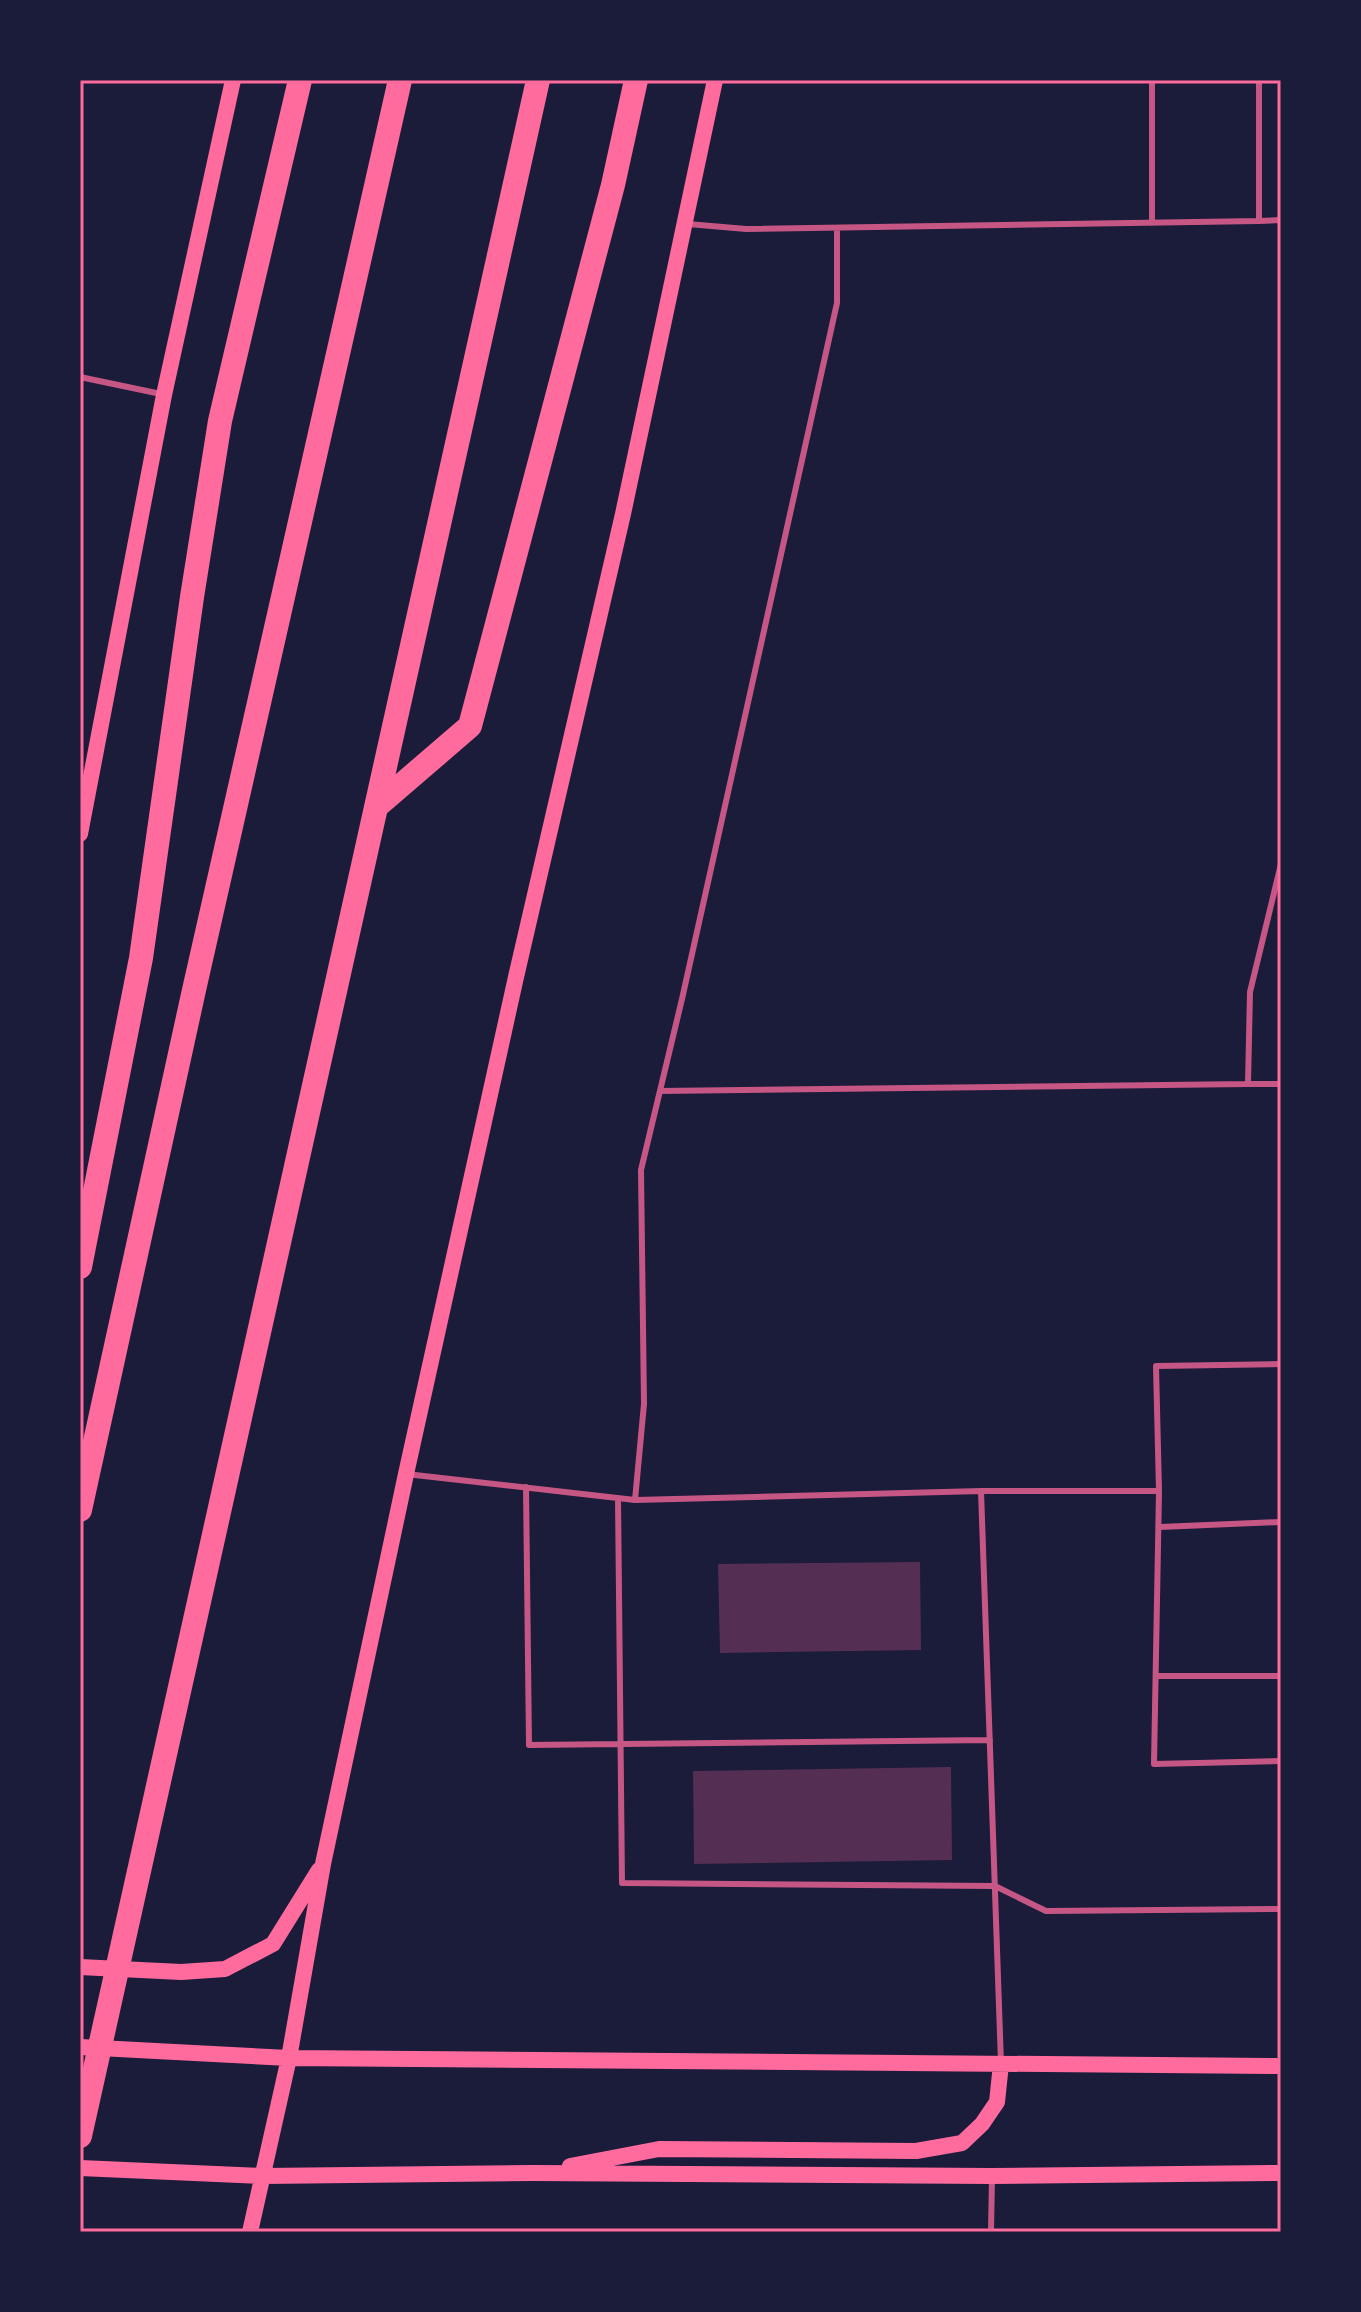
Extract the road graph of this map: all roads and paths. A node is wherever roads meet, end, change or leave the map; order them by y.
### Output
1 (233, 80) edge
2 (300, 80) edge
3 (400, 80) edge
4 (538, 80) edge
5 (636, 80) edge
6 (715, 80) edge
7 (1152, 80) edge
8 (1259, 80) edge
9 (1281, 220) edge
10 (1259, 221) junction
11 (684, 223) junction
12 (1152, 223) junction
13 (837, 228) junction
14 (80, 377) edge
15 (164, 395) junction
16 (376, 807) junction
17 (80, 834) edge
18 (1281, 864) edge
19 (1248, 1084) junction
20 (1281, 1084) edge
21 (660, 1091) junction
22 (80, 1267) edge
23 (1281, 1364) edge
24 (406, 1474) junction
25 (526, 1487) junction
26 (981, 1491) junction
27 (1159, 1491) junction
28 (618, 1498) junction
29 (635, 1500) junction
30 (80, 1510) edge
31 (1281, 1522) edge
32 (1160, 1527) junction
33 (1156, 1676) junction
34 (1281, 1676) edge
35 (990, 1740) junction
36 (621, 1742) junction
37 (1281, 1761) edge
38 (323, 1864) junction
39 (995, 1886) junction
40 (1281, 1909) edge
41 (80, 1967) edge
42 (80, 2047) edge
43 (289, 2058) junction
44 (1001, 2064) junction
45 (1281, 2066) edge
46 (80, 2136) edge
47 (80, 2168) edge
48 (533, 2173) junction
49 (1281, 2173) edge
50 (263, 2176) junction
51 (992, 2176) junction
52 (250, 2232) edge
53 (991, 2232) edge

1 - 15 main road
2 - 22 highway
3 - 30 highway
4 - 16 highway
5 - 16 highway
6 - 11 main road
7 - 12 lane
8 - 10 lane
9 - 10 lane
10 - 12 lane
11 - 13 lane
11 - 24 main road
12 - 13 lane
13 - 21 lane
14 - 15 lane
15 - 17 main road
16 - 46 highway
18 - 19 lane
19 - 20 lane
19 - 21 lane
21 - 29 lane
23 - 27 lane
24 - 25 lane
24 - 38 main road
25 - 28 lane
25 - 36 lane
26 - 27 lane
26 - 29 lane
26 - 35 lane
27 - 32 lane
28 - 29 lane
28 - 36 lane
31 - 32 lane
32 - 33 lane
33 - 34 lane
33 - 37 lane
35 - 36 lane
35 - 39 lane
36 - 39 lane
38 - 41 main road
38 - 43 main road
39 - 40 lane
39 - 44 lane
42 - 43 main road
43 - 44 main road
43 - 50 main road
44 - 45 main road
44 - 48 main road
47 - 50 main road
48 - 50 main road
48 - 51 main road
49 - 51 main road
50 - 52 main road
51 - 53 lane

